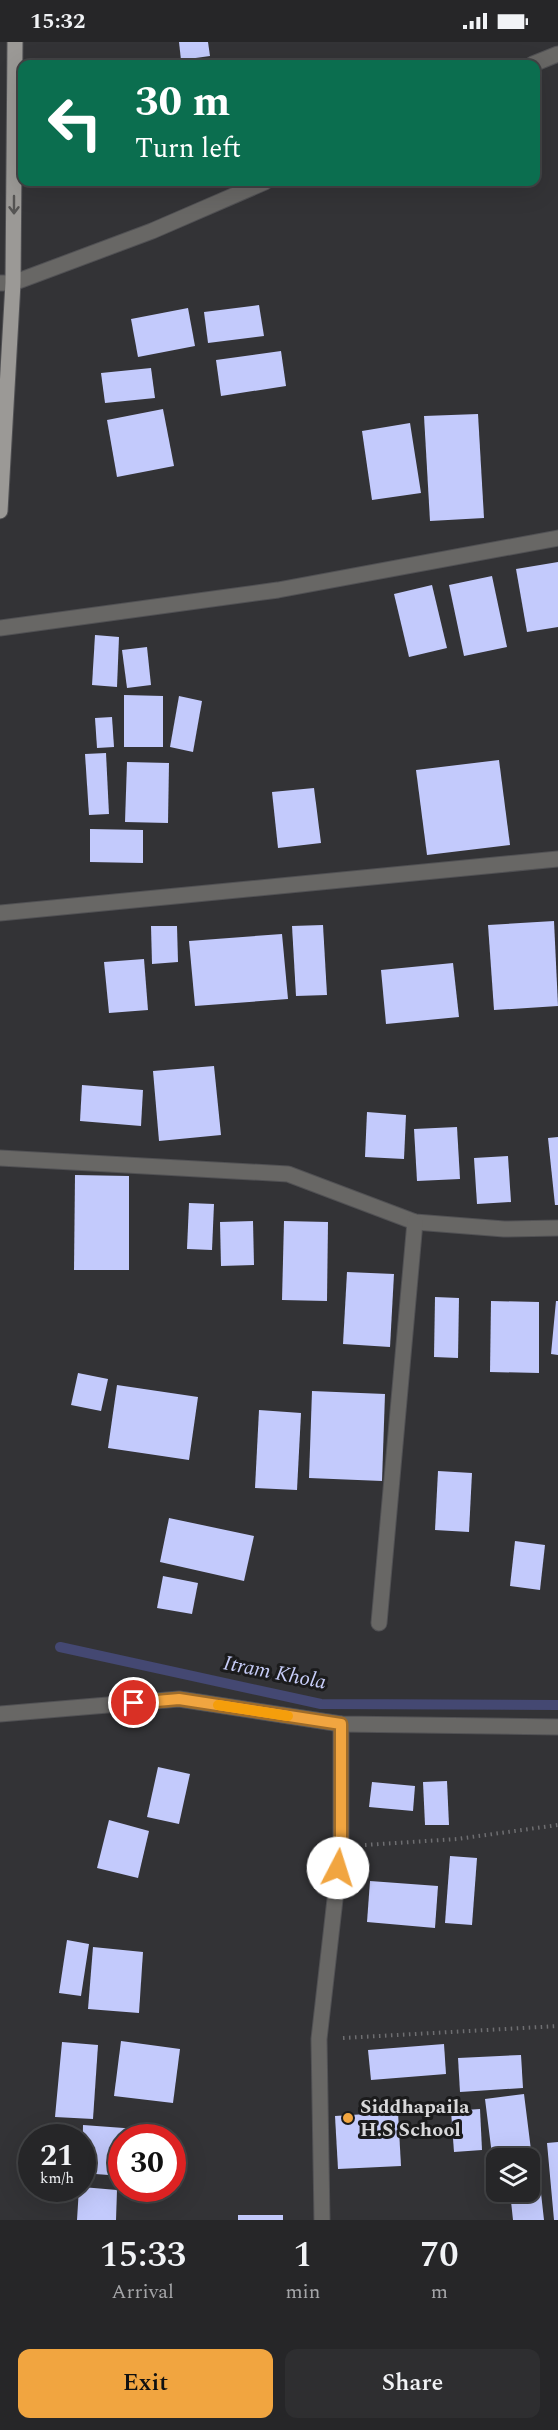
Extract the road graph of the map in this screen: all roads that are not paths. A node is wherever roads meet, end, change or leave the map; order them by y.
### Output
1 (15, 42) edge
2 (558, 54) edge
3 (540, 61) edge
4 (256, 186) edge
5 (7, 283) edge
6 (0, 511) edge
7 (558, 538) edge
8 (0, 628) edge
9 (558, 859) edge
10 (0, 914) edge
11 (0, 1158) edge
12 (416, 1222) junction
13 (558, 1228) edge
14 (379, 1623) dead end
15 (0, 1714) edge
16 (341, 1724) junction
17 (558, 1727) edge
18 (322, 2220) edge

1 -> 5 main road
2 - 3 street
4 - 5 street
5 - 6 main road
7 - 8 street
9 - 10 street
11 - 12 street
12 - 13 street
12 - 14 street
15 - 16 street
16 - 17 street
16 - 18 street

